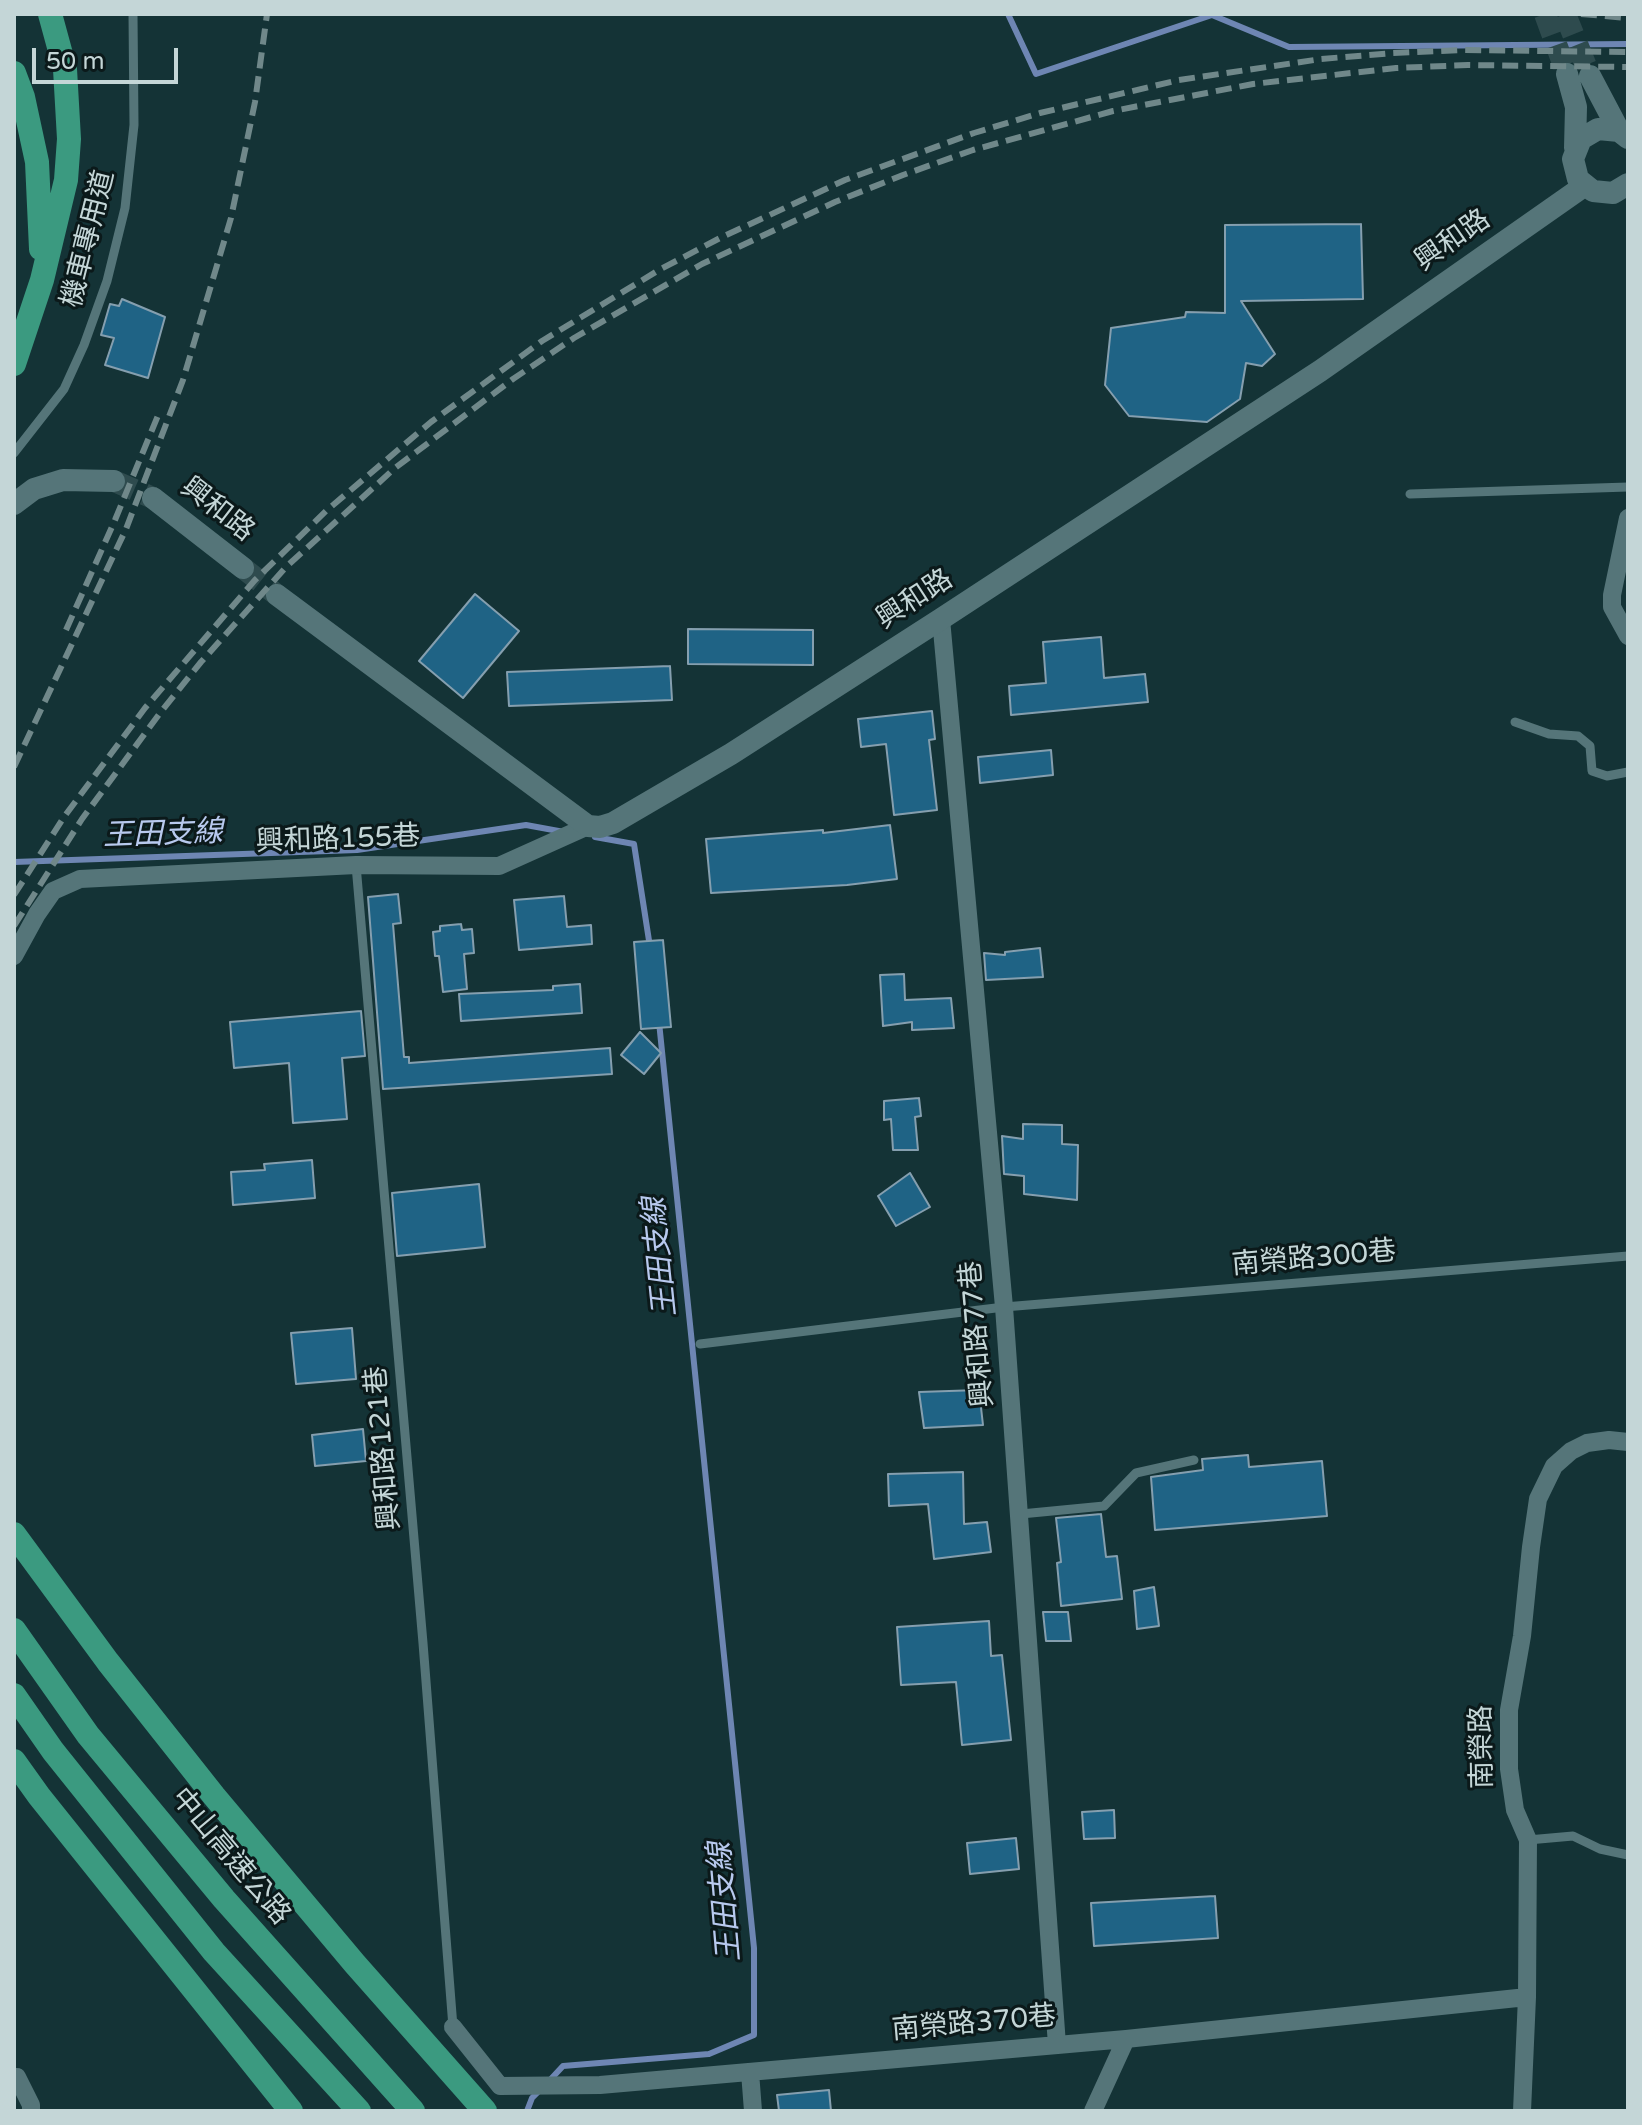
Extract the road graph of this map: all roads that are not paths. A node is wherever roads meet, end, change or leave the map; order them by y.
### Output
1 (50, 14) edge
2 (133, 14) edge
3 (14, 73) edge
4 (1567, 74) tunnel mouth
5 (1590, 76) tunnel mouth
6 (1623, 134) edge
7 (1575, 148) junction
8 (1628, 184) edge
9 (1584, 186) junction
10 (42, 280) junction
11 (14, 364) edge
12 (14, 453) edge
13 (114, 481) tunnel mouth
14 (1628, 487) edge
15 (1410, 494) dead end
16 (153, 498) tunnel mouth
17 (14, 504) edge
18 (1628, 518) edge
19 (243, 568) tunnel mouth
20 (277, 595) tunnel mouth
21 (941, 619) junction
22 (1628, 636) edge
23 (1515, 722) dead end
24 (1628, 772) edge
25 (587, 826) junction
26 (356, 865) junction
27 (14, 956) edge
28 (1628, 1256) edge
29 (1004, 1307) junction
30 (700, 1344) dead end
31 (1628, 1442) edge
32 (1194, 1460) dead end
33 (1021, 1514) junction
34 (14, 1534) edge
35 (14, 1630) edge
36 (14, 1695) edge
37 (14, 1761) edge
38 (1528, 1840) junction
39 (1628, 1855) edge
40 (1527, 1997) junction
41 (453, 2027) joint
42 (1126, 2039) junction
43 (1057, 2045) junction
44 (750, 2072) junction
45 (14, 2077) edge
46 (31, 2111) edge
47 (291, 2111) edge
48 (359, 2111) edge
49 (413, 2111) edge
50 (485, 2111) edge
51 (753, 2111) edge
52 (1093, 2111) edge
53 (1522, 2111) edge

1 - 10 highway
2 - 12 lane, 機車專用道
3 - 10 highway
4 - 7 street
5 - 6 street
6 - 7 street
7 - 9 street
8 - 9 street
9 - 21 street, 興和路
10 - 11 highway
13 - 17 street
14 - 15 lane
16 - 19 street, 興和路
18 - 22 street
20 - 25 street
21 - 25 street, 興和路
21 - 29 street, 興和路77巷
23 - 24 lane
25 - 26 street, 興和路155巷
26 - 27 street, 興和路155巷
26 - 41 lane, 興和路121巷
28 - 29 lane, 南榮路300巷
29 - 30 lane, 南榮路300巷
29 - 33 street, 興和路77巷
31 - 38 street, 南榮路
32 - 33 lane
33 - 43 street, 興和路77巷
34 - 50 highway
35 - 49 highway, 中山高速公路
36 - 48 highway
37 - 47 highway
38 - 39 lane
38 - 40 street, 南榮路
40 - 42 street, 南榮路370巷
40 - 53 street, 南榮路
41 - 44 street, 南榮路370巷
42 - 43 street, 南榮路370巷
42 - 52 street
43 - 44 street, 南榮路370巷
44 - 51 street
45 - 46 street

